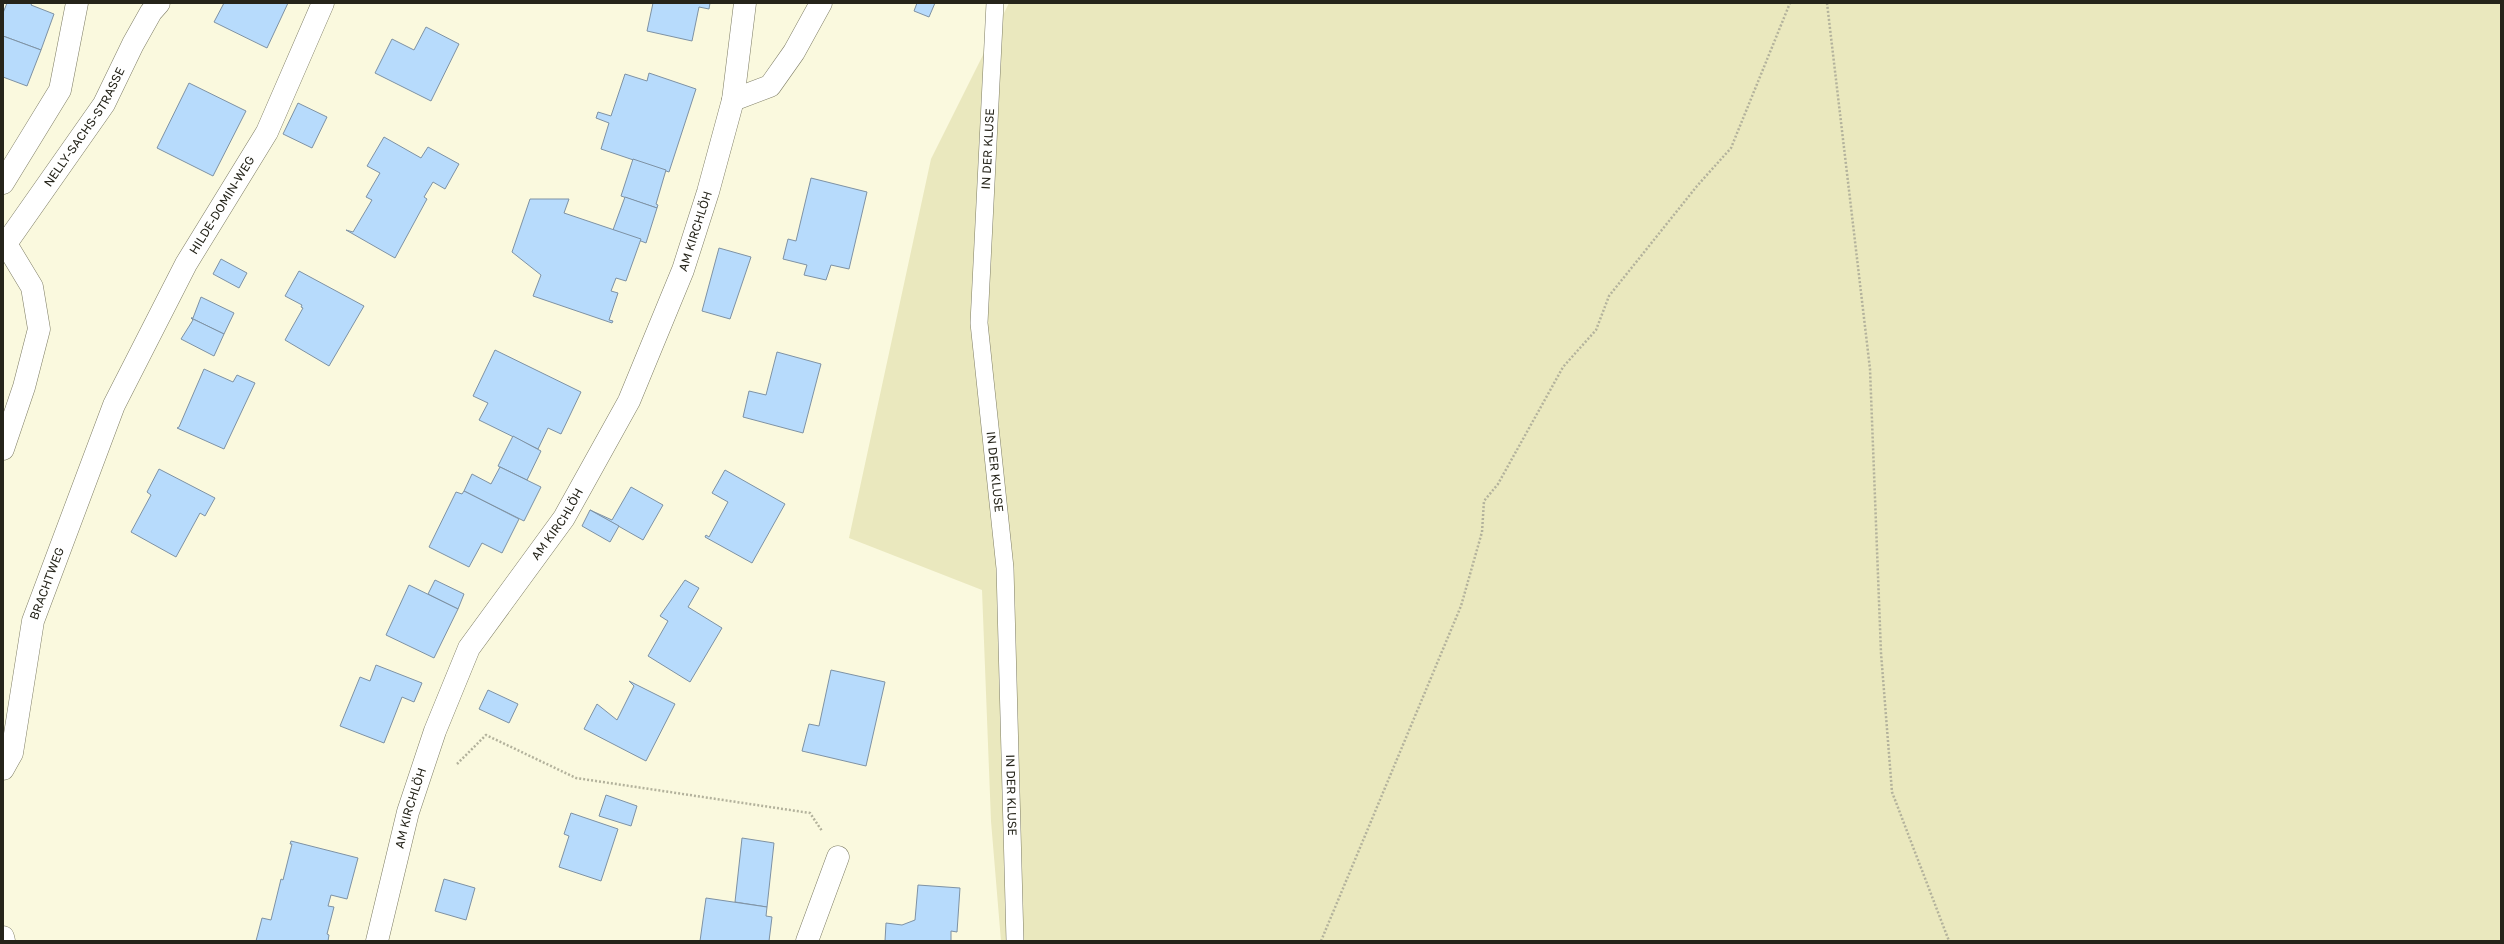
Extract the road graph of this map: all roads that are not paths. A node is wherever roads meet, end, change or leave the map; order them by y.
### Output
1 (77, 3) edge
2 (159, 3) edge
3 (323, 3) edge
4 (745, 3) edge
5 (821, 3) edge
6 (995, 3) edge
7 (733, 100) junction
8 (3, 183) edge
9 (4, 244) edge
10 (114, 405) joint
11 (3, 449) edge
12 (3, 769) edge
13 (838, 857) road end
14 (3, 937) edge
15 (4, 941) edge
16 (377, 941) edge
17 (807, 941) edge
18 (1015, 941) edge

1 - 8 street
2 - 9 street, NELLY-SACHS-STRASSE
3 - 10 street, HILDE-DOMIN-WEG
4 - 7 street, AM KIRCHLÖH
5 - 7 street
6 - 18 lane, IN DER KLUSE
7 - 16 street, AM KIRCHLÖH
9 - 11 street
10 - 12 street, BRACHTWEG
13 - 17 street
14 - 15 street

